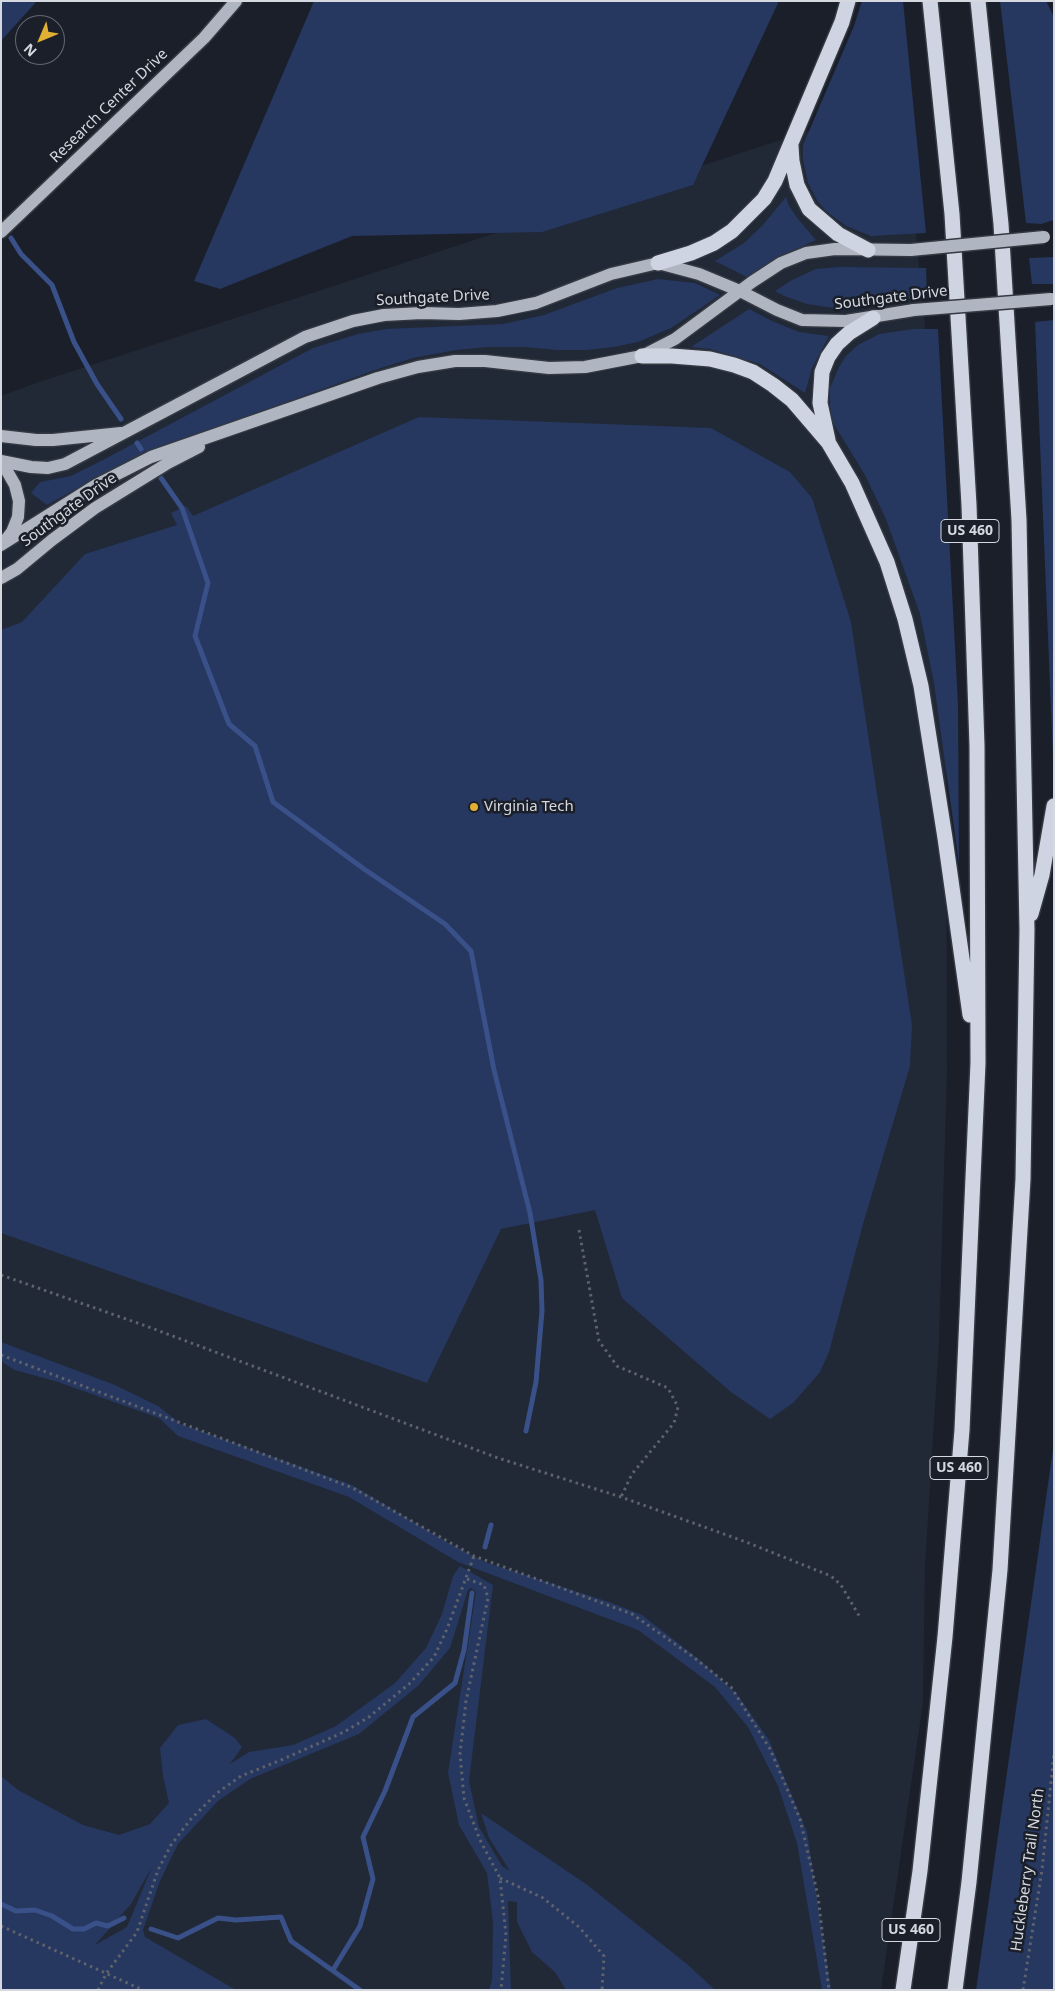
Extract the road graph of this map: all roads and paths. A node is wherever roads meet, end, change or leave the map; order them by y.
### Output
1 (236, 1) edge
2 (848, 1) edge
3 (930, 1) edge
4 (978, 1) edge
5 (791, 142) junction
6 (1, 232) edge
7 (1049, 236) edge
8 (868, 250) junction
9 (658, 263) junction
10 (740, 291) junction
11 (1052, 299) edge
12 (873, 318) junction
13 (642, 356) junction
14 (237, 427) junction
15 (126, 433) junction
16 (1, 436) edge
17 (828, 442) junction
18 (1, 461) edge
19 (1, 466) edge
20 (1, 545) edge
21 (1, 578) edge
22 (1054, 806) edge
23 (1027, 930) junction
24 (978, 1063) junction
25 (579, 1230) dead end
26 (1, 1275) edge
27 (1, 1355) edge
28 (622, 1497) junction
29 (474, 1556) junction
30 (467, 1579) junction
31 (861, 1619) dead end
32 (1054, 1753) edge
33 (500, 1878) junction
34 (1, 1926) edge
35 (106, 1974) junction
36 (98, 1990) edge
37 (142, 1990) edge
38 (501, 1990) edge
39 (602, 1990) edge
40 (829, 1990) edge
41 (903, 1990) edge
42 (955, 1990) edge
43 (1023, 1990) edge

1 - 6 main road, Research Center Drive
2 - 5 highway
3 - 24 highway, US 460
4 - 23 highway, US 460
5 - 8 highway
5 - 9 highway
7 - 8 main road, Southgate Drive, bridge
8 - 10 main road, Southgate Drive
9 - 10 main road, Southgate Drive
9 - 15 main road, Southgate Drive
10 - 12 main road, Southgate Drive
10 - 13 main road, Southgate Drive
11 - 12 main road, Southgate Drive, bridge
12 - 17 highway
13 - 14 main road, Southgate Drive
13 - 17 highway
14 - 20 main road, Southgate Drive
14 - 21 main road, Southgate Drive
15 - 16 main road
15 - 18 main road, Southgate Drive
17 - 24 highway
19 - 20 main road, Southgate Drive
22 - 23 highway
23 - 42 highway, US 460
24 - 41 highway, US 460
25 - 28 path
26 - 28 path
27 - 29 path
28 - 31 path
29 - 30 path
29 - 40 path
30 - 33 path
30 - 35 path
32 - 43 path, Huckleberry Trail North
33 - 38 path
33 - 39 path
34 - 35 path
35 - 36 path
35 - 37 path

